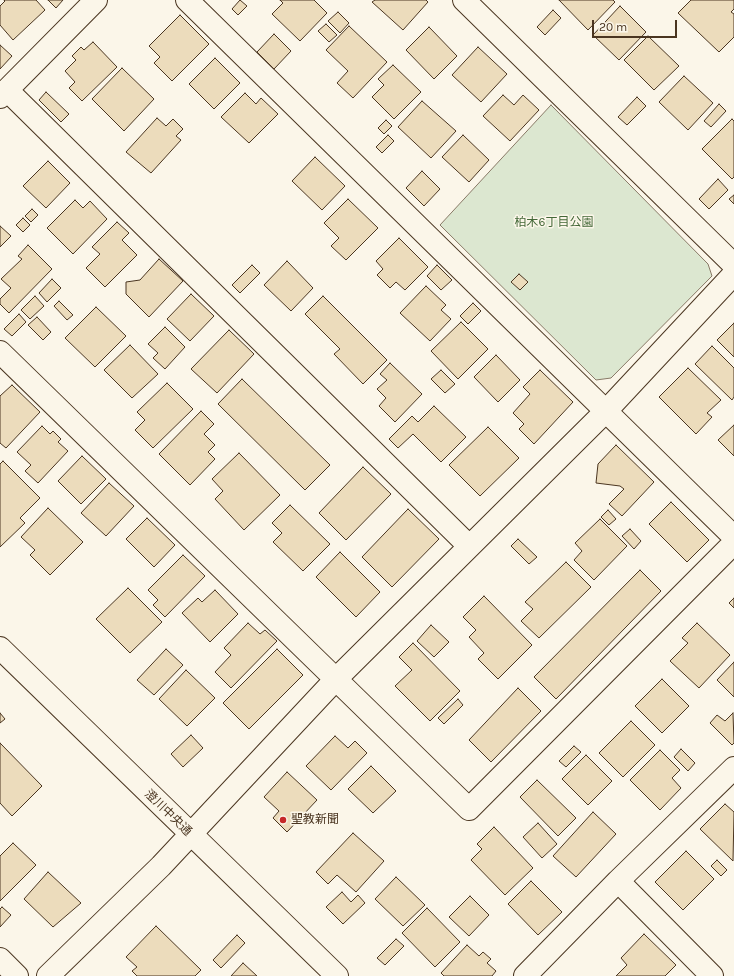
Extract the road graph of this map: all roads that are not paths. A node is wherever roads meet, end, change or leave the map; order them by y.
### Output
1 (96, 0) edge
2 (187, 0) edge
3 (464, 0) edge
4 (3, 94) edge
5 (734, 265) edge
6 (734, 274) edge
7 (0, 352) edge
8 (606, 411) junction
9 (734, 537) edge
10 (734, 543) edge
11 (469, 546) junction
12 (0, 648) edge
13 (336, 679) junction
14 (734, 768) edge
15 (191, 835) junction
16 (618, 881) junction
17 (0, 959) edge
18 (17, 976) edge
19 (48, 976) edge
20 (337, 976) edge
21 (525, 976) edge
22 (712, 976) edge

1 - 4 street
2 - 8 street
3 - 5 street
4 - 11 street
6 - 8 street
7 - 13 street
8 - 9 street
8 - 11 street
10 - 13 street
11 - 13 street
12 - 15 street, 澄川中央通
13 - 15 street
14 - 16 street
15 - 19 street
15 - 20 street, 澄川中央通
16 - 21 street
16 - 22 street
17 - 18 street

